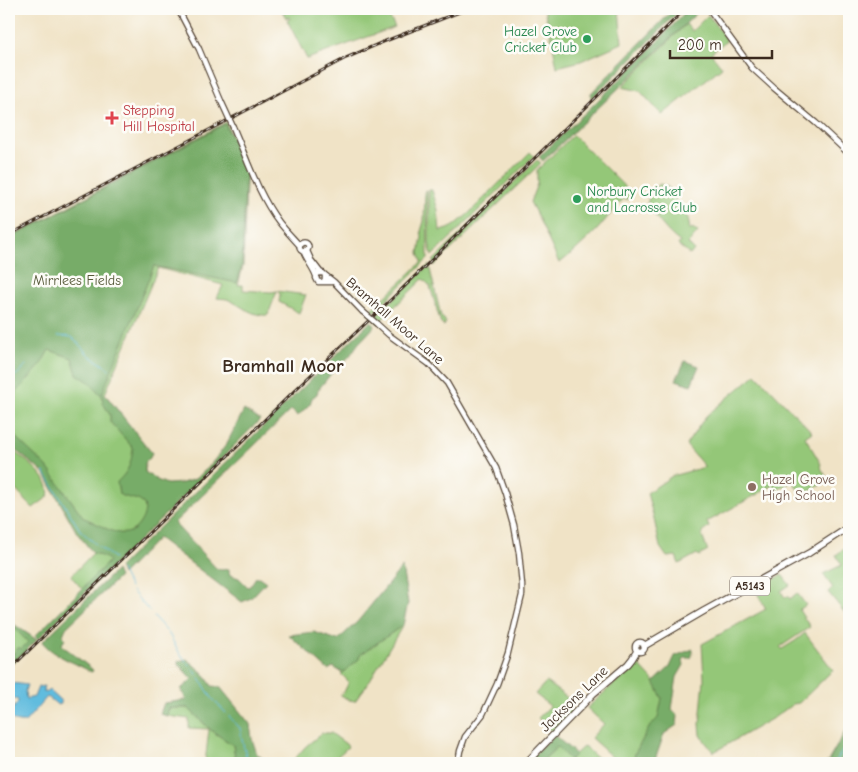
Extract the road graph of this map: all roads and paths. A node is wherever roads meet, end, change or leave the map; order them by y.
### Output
1 (178, 9) edge
2 (709, 9) edge
3 (849, 154) edge
4 (303, 248) junction
5 (323, 274) junction
6 (316, 276) junction
7 (324, 282) junction
8 (334, 282) junction
9 (849, 527) edge
10 (458, 763) edge
11 (526, 763) edge

1 - 4 street, Bramhall Moor Lane, bridge
2 - 3 street
4 - 5 street, Bramhall Moor Lane
4 - 6 street, Bramhall Moor Lane
5 - 6 street
5 - 7 street, Bramhall Moor Lane
5 - 8 street, Bramhall Moor Lane
6 - 7 street, Bramhall Moor Lane
7 - 8 street, Bramhall Moor Lane
8 - 10 street, Bramhall Moor Lane, bridge
9 - 11 main road, Jacksons Lane / A5143

